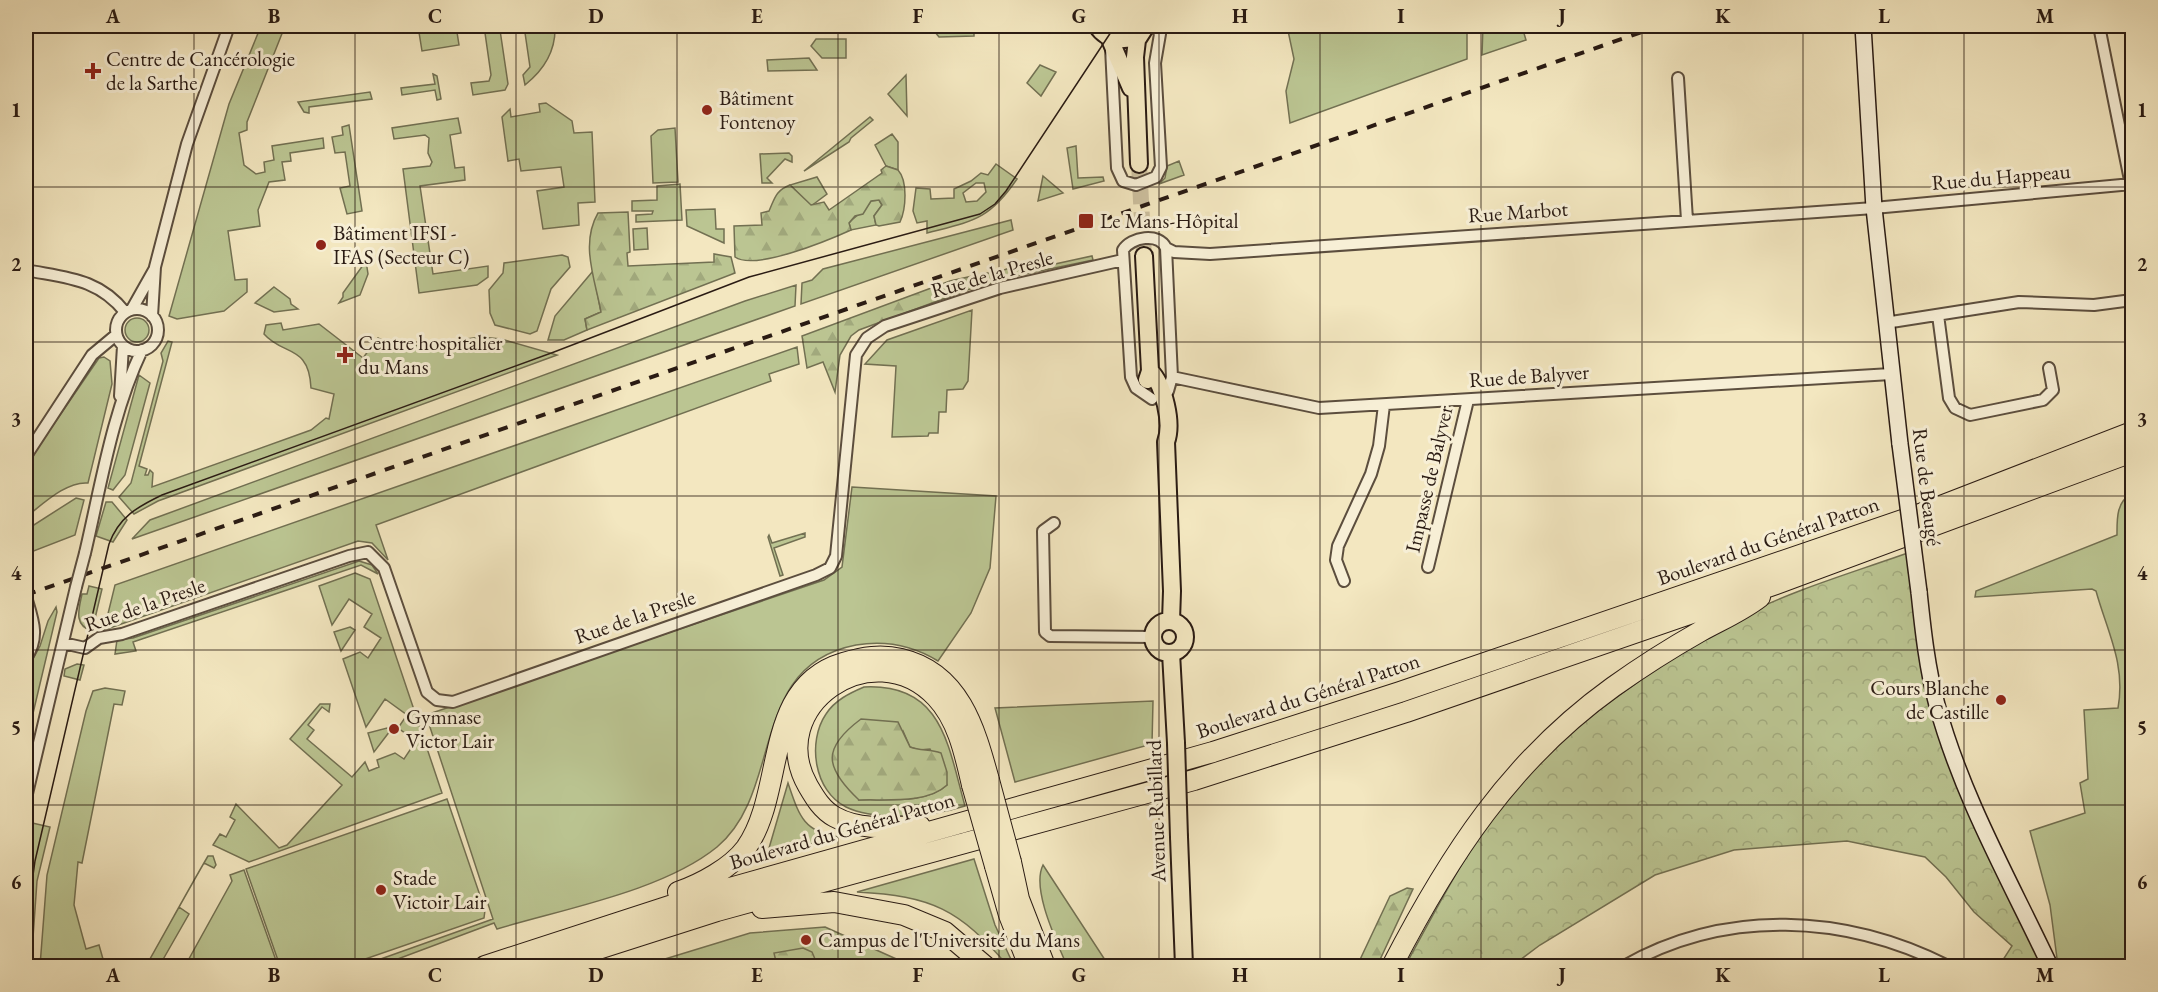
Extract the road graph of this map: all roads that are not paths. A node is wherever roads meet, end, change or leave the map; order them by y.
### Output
1 (229, 26) edge
2 (1863, 26) edge
3 (2099, 26) edge
4 (1148, 28) edge
5 (1105, 35) edge
6 (1678, 78) dead end
7 (1137, 108) junction
8 (1139, 164) tunnel mouth
9 (2132, 186) edge
10 (1874, 208) junction
11 (1687, 220) junction
12 (1166, 248) junction
13 (1144, 256) tunnel mouth
14 (1123, 260) junction
15 (155, 267) junction
16 (26, 270) edge
17 (2133, 300) edge
18 (129, 310) junction
19 (1938, 315) junction
20 (153, 316) junction
21 (1885, 323) junction
22 (116, 335) junction
23 (123, 346) junction
24 (142, 350) junction
25 (2049, 368) dead end
26 (1891, 374) junction
27 (1172, 377) junction
28 (1157, 399) junction
29 (1468, 400) junction
30 (1384, 405) junction
31 (116, 423) junction
32 (2133, 432) edge
33 (27, 451) edge
34 (2133, 452) edge
35 (1054, 523) dead end
36 (1428, 567) dead end
37 (1344, 581) dead end
38 (1776, 584) junction
39 (26, 597) edge
40 (1171, 621) junction
41 (1153, 638) junction
42 (63, 643) junction
43 (1171, 653) junction
44 (26, 658) edge
45 (980, 783) junction
46 (26, 798) edge
47 (950, 826) junction
48 (1003, 864) junction
49 (717, 911) junction
50 (606, 925) junction
51 (485, 966) edge
52 (545, 966) edge
53 (985, 966) edge
54 (1029, 966) edge
55 (1045, 966) edge
56 (1184, 966) edge
57 (1394, 966) edge
58 (1624, 966) edge
59 (1948, 966) edge
60 (2050, 966) edge

1 - 15 street
2 - 10 street, Rue de Beaugé
3 - 9 street
4 - 5 main road
4 - 5 street
4 - 7 main road
5 - 7 main road
6 - 11 street
7 - 8 main road
9 - 10 street, Rue du Happeau
10 - 11 street, Rue Marbot
10 - 21 street, Rue de Beaugé
11 - 12 street, Rue Marbot
12 - 14 street
12 - 27 street
13 - 28 main road
14 - 28 street
14 - 42 street, Rue de la Presle
15 - 18 street
15 - 20 street
16 - 18 street
17 - 19 street
18 - 20 street
18 - 22 street
19 - 21 street
19 - 25 street
20 - 24 street
21 - 26 street, Rue de Beaugé
22 - 23 street
22 - 33 street
23 - 24 street
23 - 31 street
24 - 31 street
26 - 29 street, Rue de Balyver
26 - 60 street, Rue de Beaugé, bridge
27 - 28 street
27 - 30 street, Rue de Balyver
28 - 40 main road
29 - 30 street, Rue de Balyver
29 - 36 street, Impasse de Balyver
30 - 37 street
31 - 42 street, bridge
32 - 47 highway, Boulevard du Général Patton
34 - 38 highway, Boulevard du Général Patton
35 - 41 street
38 - 49 highway, Boulevard du Général Patton
38 - 57 highway
39 - 44 street
40 - 41 main road
40 - 43 main road
41 - 43 main road
42 - 46 street
43 - 56 main road, Avenue Rubillard, bridge
45 - 47 highway
45 - 48 highway, bridge
45 - 50 highway
47 - 50 highway, Boulevard du Général Patton
48 - 54 highway
48 - 55 highway
49 - 52 highway, Boulevard du Général Patton
49 - 53 highway
50 - 51 highway, Boulevard du Général Patton
58 - 59 street

